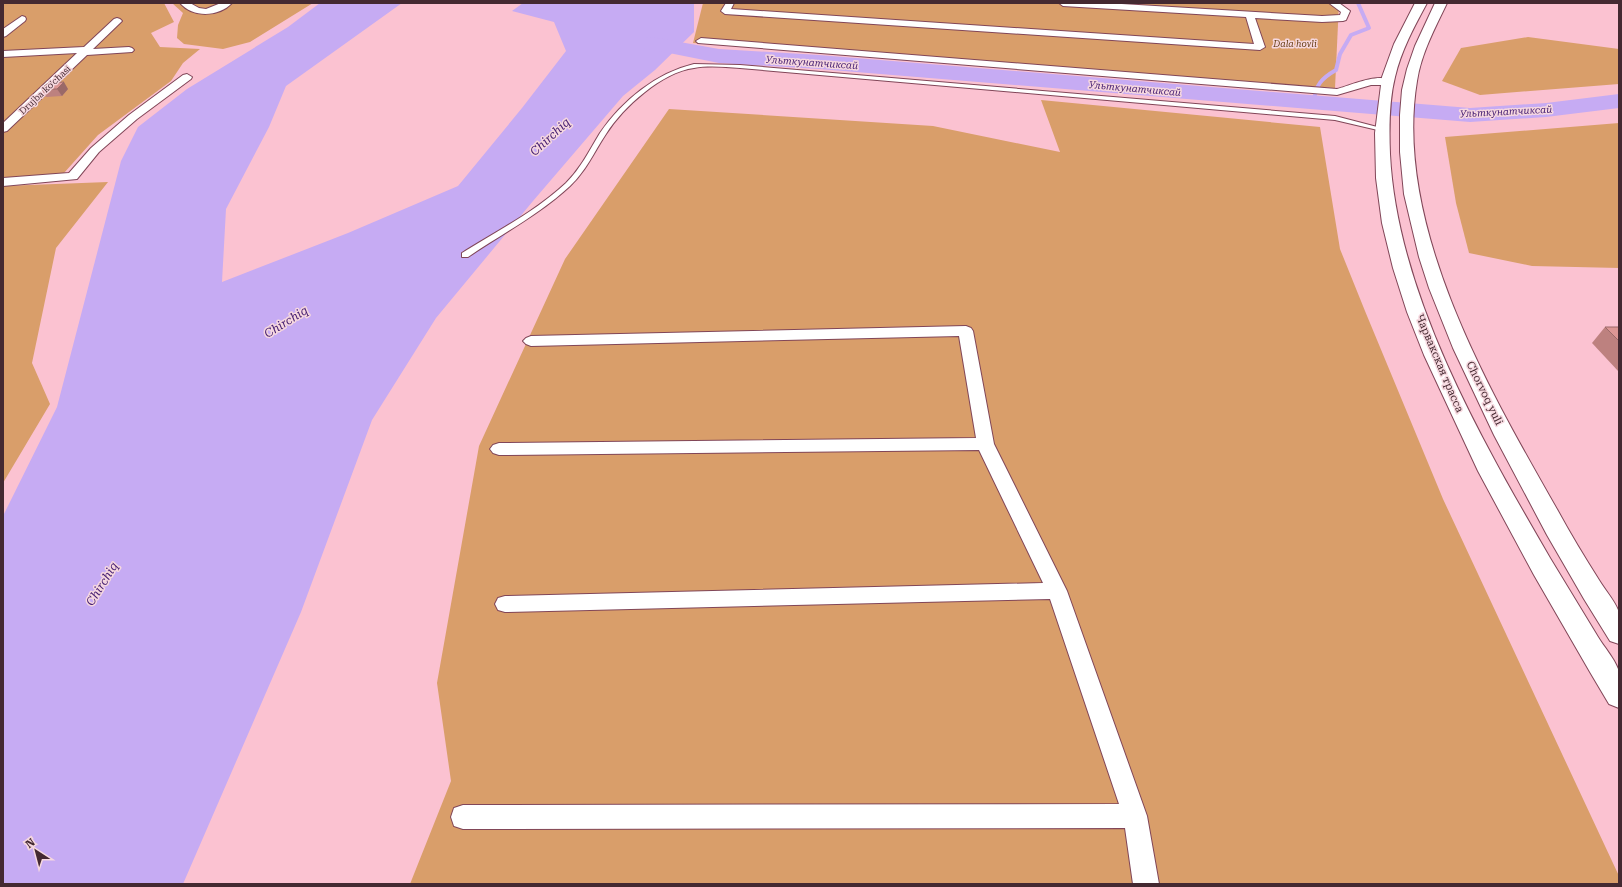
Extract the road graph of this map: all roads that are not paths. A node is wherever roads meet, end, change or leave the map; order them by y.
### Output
1 (184, 3) edge
2 (228, 3) edge
3 (730, 3) edge
4 (1063, 3) edge
5 (1332, 3) edge
6 (1421, 3) edge
7 (1441, 3) edge
8 (1249, 14) junction
9 (22, 19) dead end
10 (117, 22) dead end
11 (3, 34) edge
12 (701, 41) dead end
13 (129, 50) dead end
14 (86, 51) junction
15 (3, 54) edge
16 (187, 77) dead end
17 (1387, 84) junction
18 (3, 129) edge
19 (1382, 129) junction
20 (3, 182) edge
21 (465, 255) dead end
22 (532, 341) dead end
23 (985, 444) junction
24 (498, 449) dead end
25 (1057, 591) junction
26 (505, 604) dead end
27 (1619, 633) edge
28 (1619, 695) edge
29 (1135, 816) junction
30 (463, 817) dead end
31 (1146, 884) edge

1 - 2 street
3 - 8 street
4 - 8 street
5 - 8 street
6 - 17 highway, Чарвакская трасса
7 - 27 highway, Chorvoq yuli
9 - 11 street
10 - 14 street, Drujba ko'chasi
12 - 17 street
13 - 14 street
14 - 15 street, Drujba ko'chasi
14 - 18 street, Drujba ko'chasi
16 - 20 street
17 - 19 highway, Чарвакская трасса
19 - 21 lane
19 - 28 highway, Чарвакская трасса
22 - 23 street
23 - 24 street
23 - 25 street
25 - 26 street
25 - 29 street
29 - 30 street
29 - 31 street

